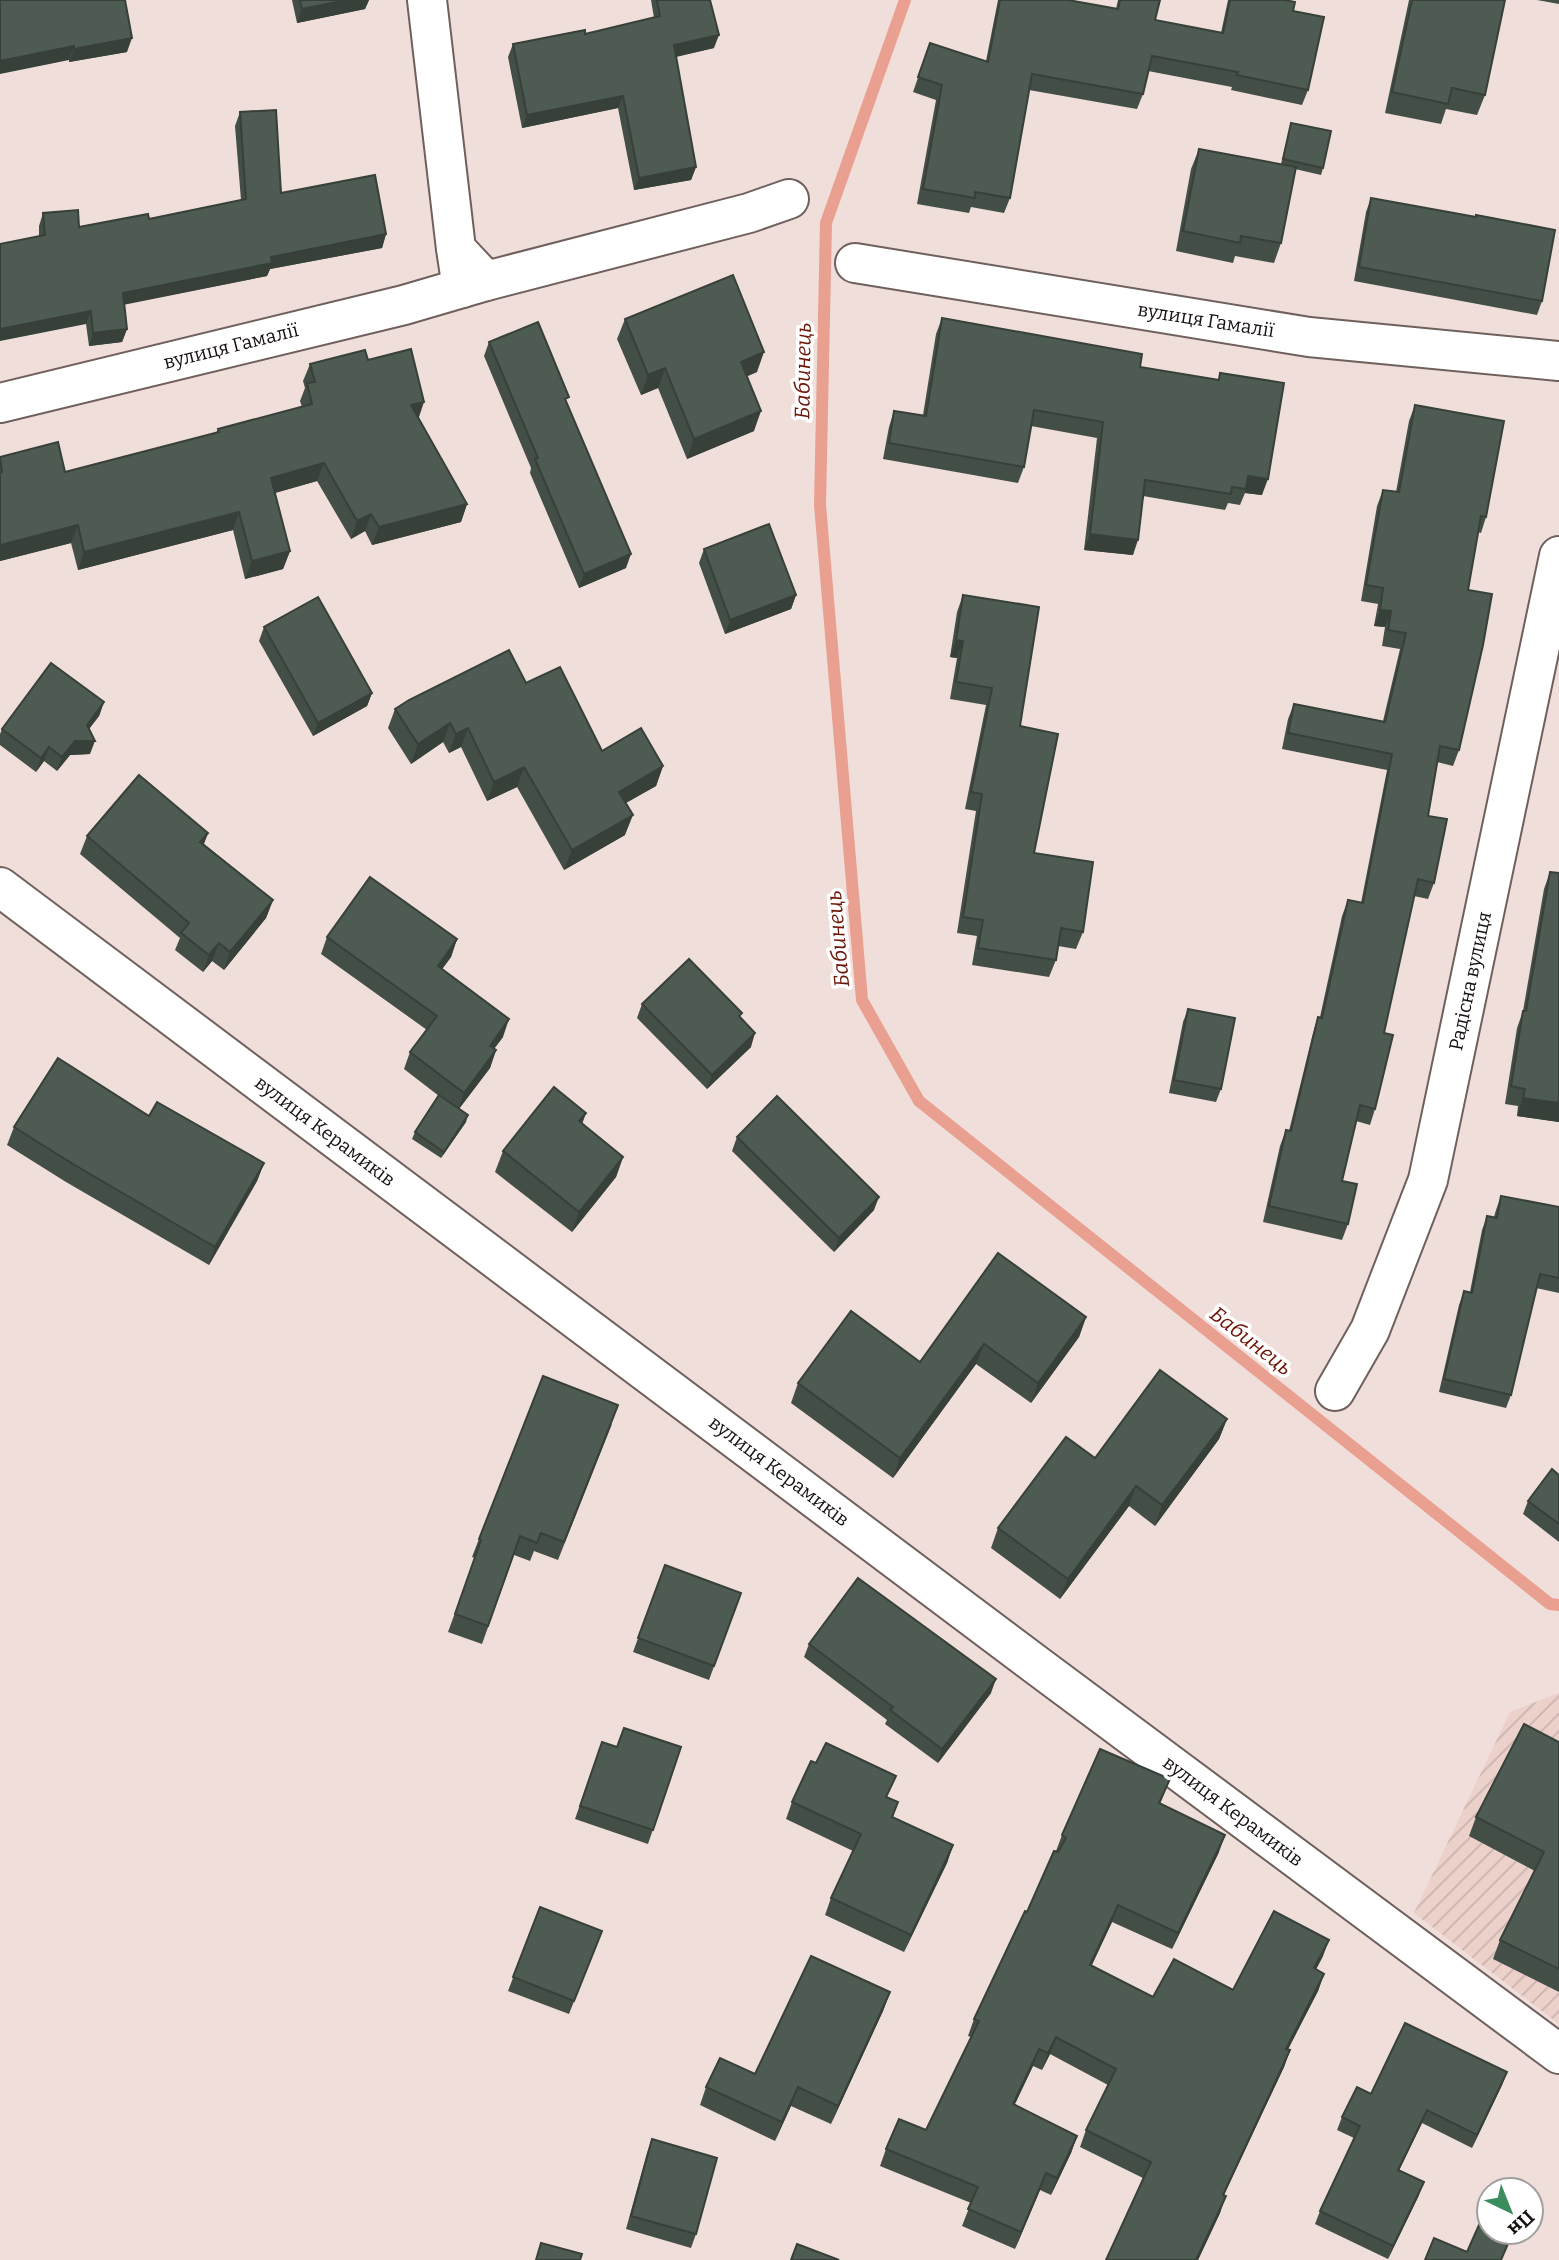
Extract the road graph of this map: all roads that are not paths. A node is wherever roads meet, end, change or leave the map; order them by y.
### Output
1 (426, 0) edge
2 (789, 199) dead end
3 (855, 263) dead end
4 (474, 284) junction
5 (1559, 361) edge
6 (0, 403) edge
7 (1559, 556) edge
8 (0, 887) edge
9 (1335, 1391) dead end
10 (1559, 2054) edge

1 - 4 street
2 - 4 street, вулиця Гамалії
3 - 5 street, вулиця Гамалії
4 - 6 street, вулиця Гамалії
7 - 9 street, Радісна вулиця
8 - 10 street, вулиця Керамиків

